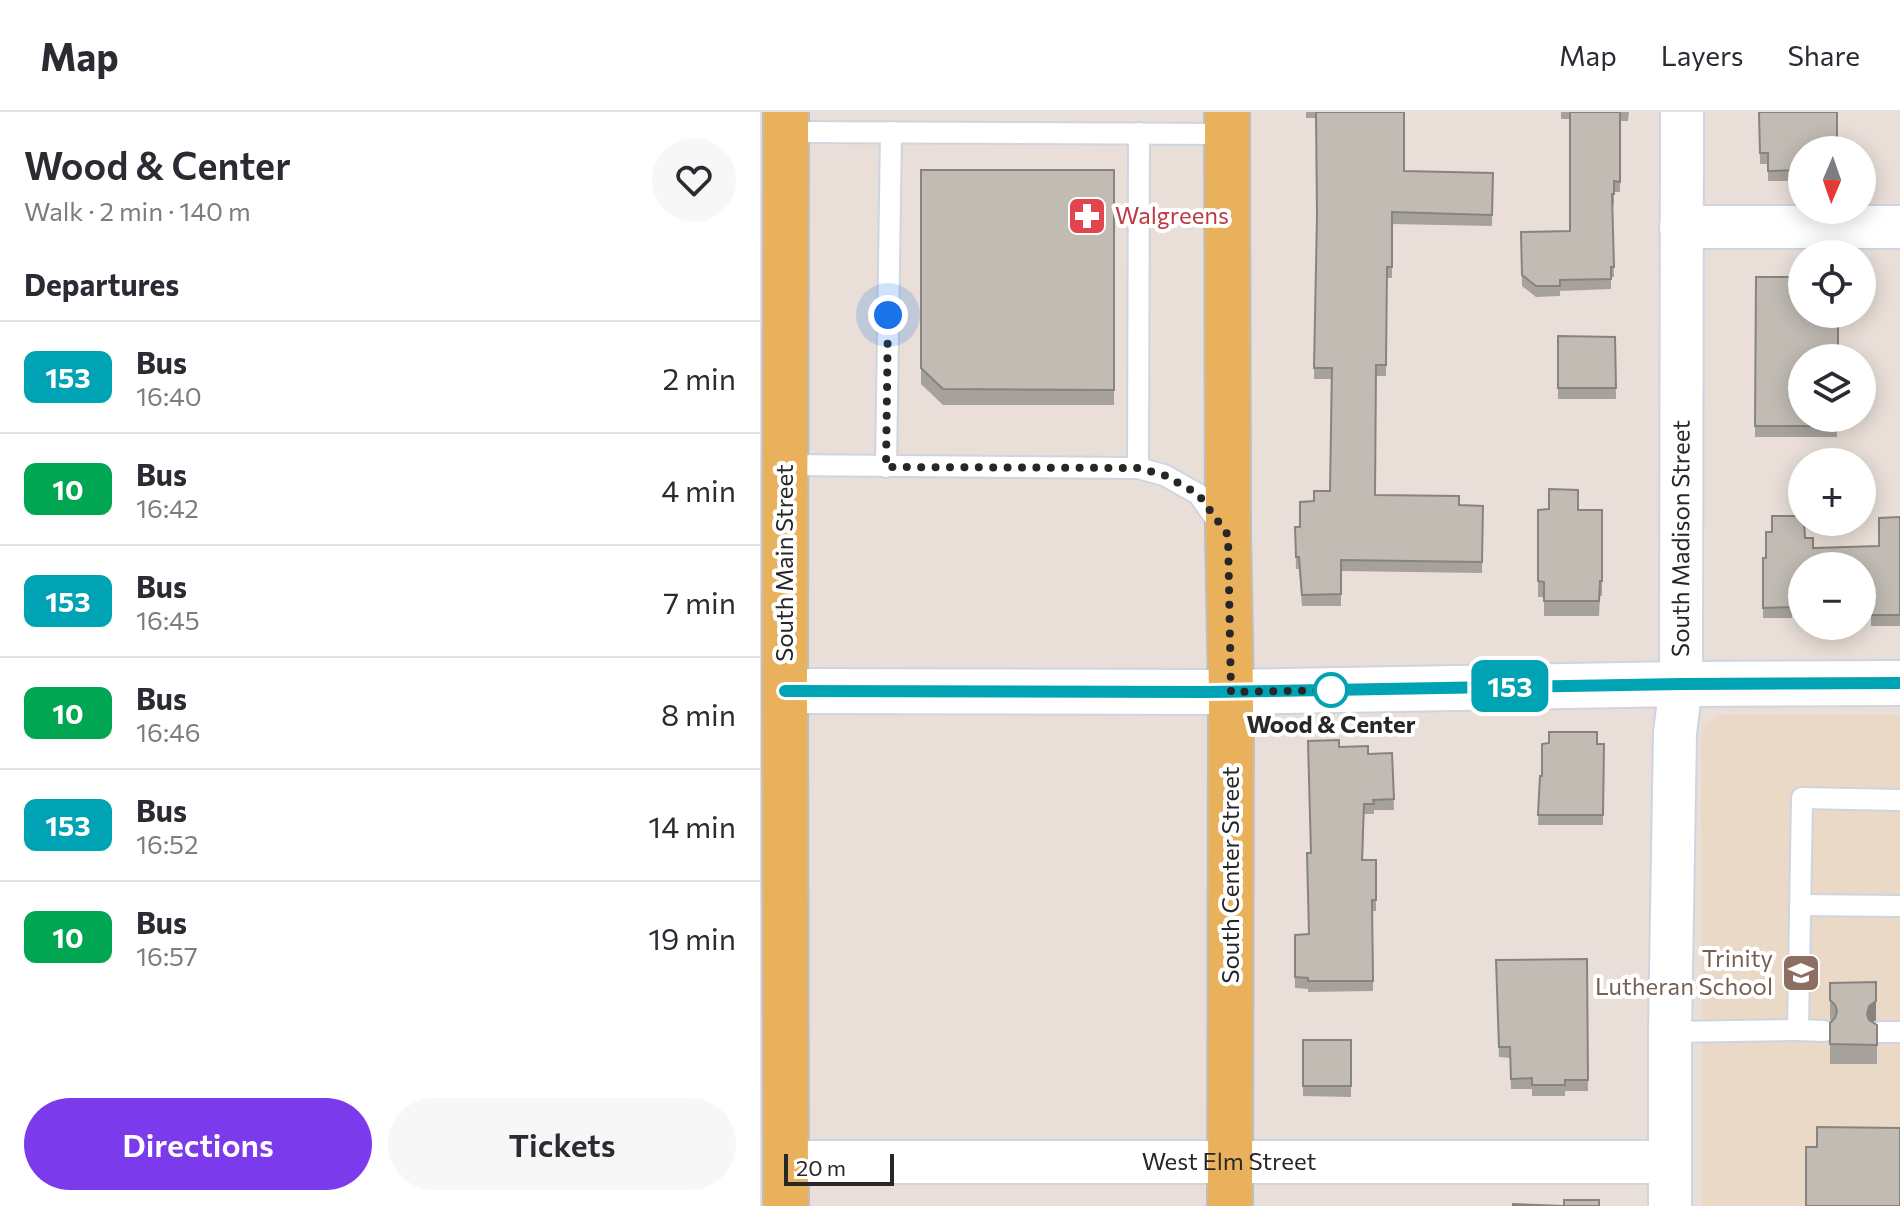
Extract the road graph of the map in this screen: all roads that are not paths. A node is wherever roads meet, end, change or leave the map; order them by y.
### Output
1 (1682, 112) edge
2 (786, 122) edge
3 (1227, 123) edge
4 (891, 132) junction
5 (1139, 133) junction
6 (772, 222) edge
7 (1681, 227) junction
8 (1900, 227) edge
9 (785, 465) junction
10 (886, 467) junction
11 (1138, 468) junction
12 (1228, 535) junction
13 (1900, 683) edge
14 (1681, 684) junction
15 (772, 690) edge
16 (1231, 692) junction
17 (1900, 800) edge
18 (1801, 905) junction
19 (1900, 906) edge
20 (1798, 1030) junction
21 (1824, 1031) dead end
22 (1670, 1032) junction
23 (787, 1162) junction
24 (1230, 1162) junction
25 (1670, 1162) junction
26 (786, 1206) edge
27 (1230, 1206) edge
28 (1670, 1206) edge

1 - 7 street, South Madison Street
2 - 4 lane
2 - 6 main road, South Main Street
3 - 5 lane
3 - 12 main road, South Center Street
4 - 5 lane
4 - 10 lane
5 - 11 lane
6 - 9 main road, South Main Street
7 - 8 street
7 - 14 street, South Madison Street
9 - 10 lane
9 - 15 main road, South Main Street
10 - 11 lane
11 - 12 lane
12 - 16 main road, South Center Street
13 - 14 street
14 - 16 street
14 - 22 street, South Madison Street
15 - 16 street
15 - 23 main road, South Main Street
16 - 24 main road, South Center Street
17 - 18 lane
18 - 19 lane
18 - 20 lane
20 - 21 lane
20 - 22 lane
22 - 25 street, South Madison Street
23 - 24 street, West Elm Street
23 - 26 main road, South Main Street
24 - 25 street, West Elm Street
24 - 27 main road, South Center Street
25 - 28 street, South Madison Street

